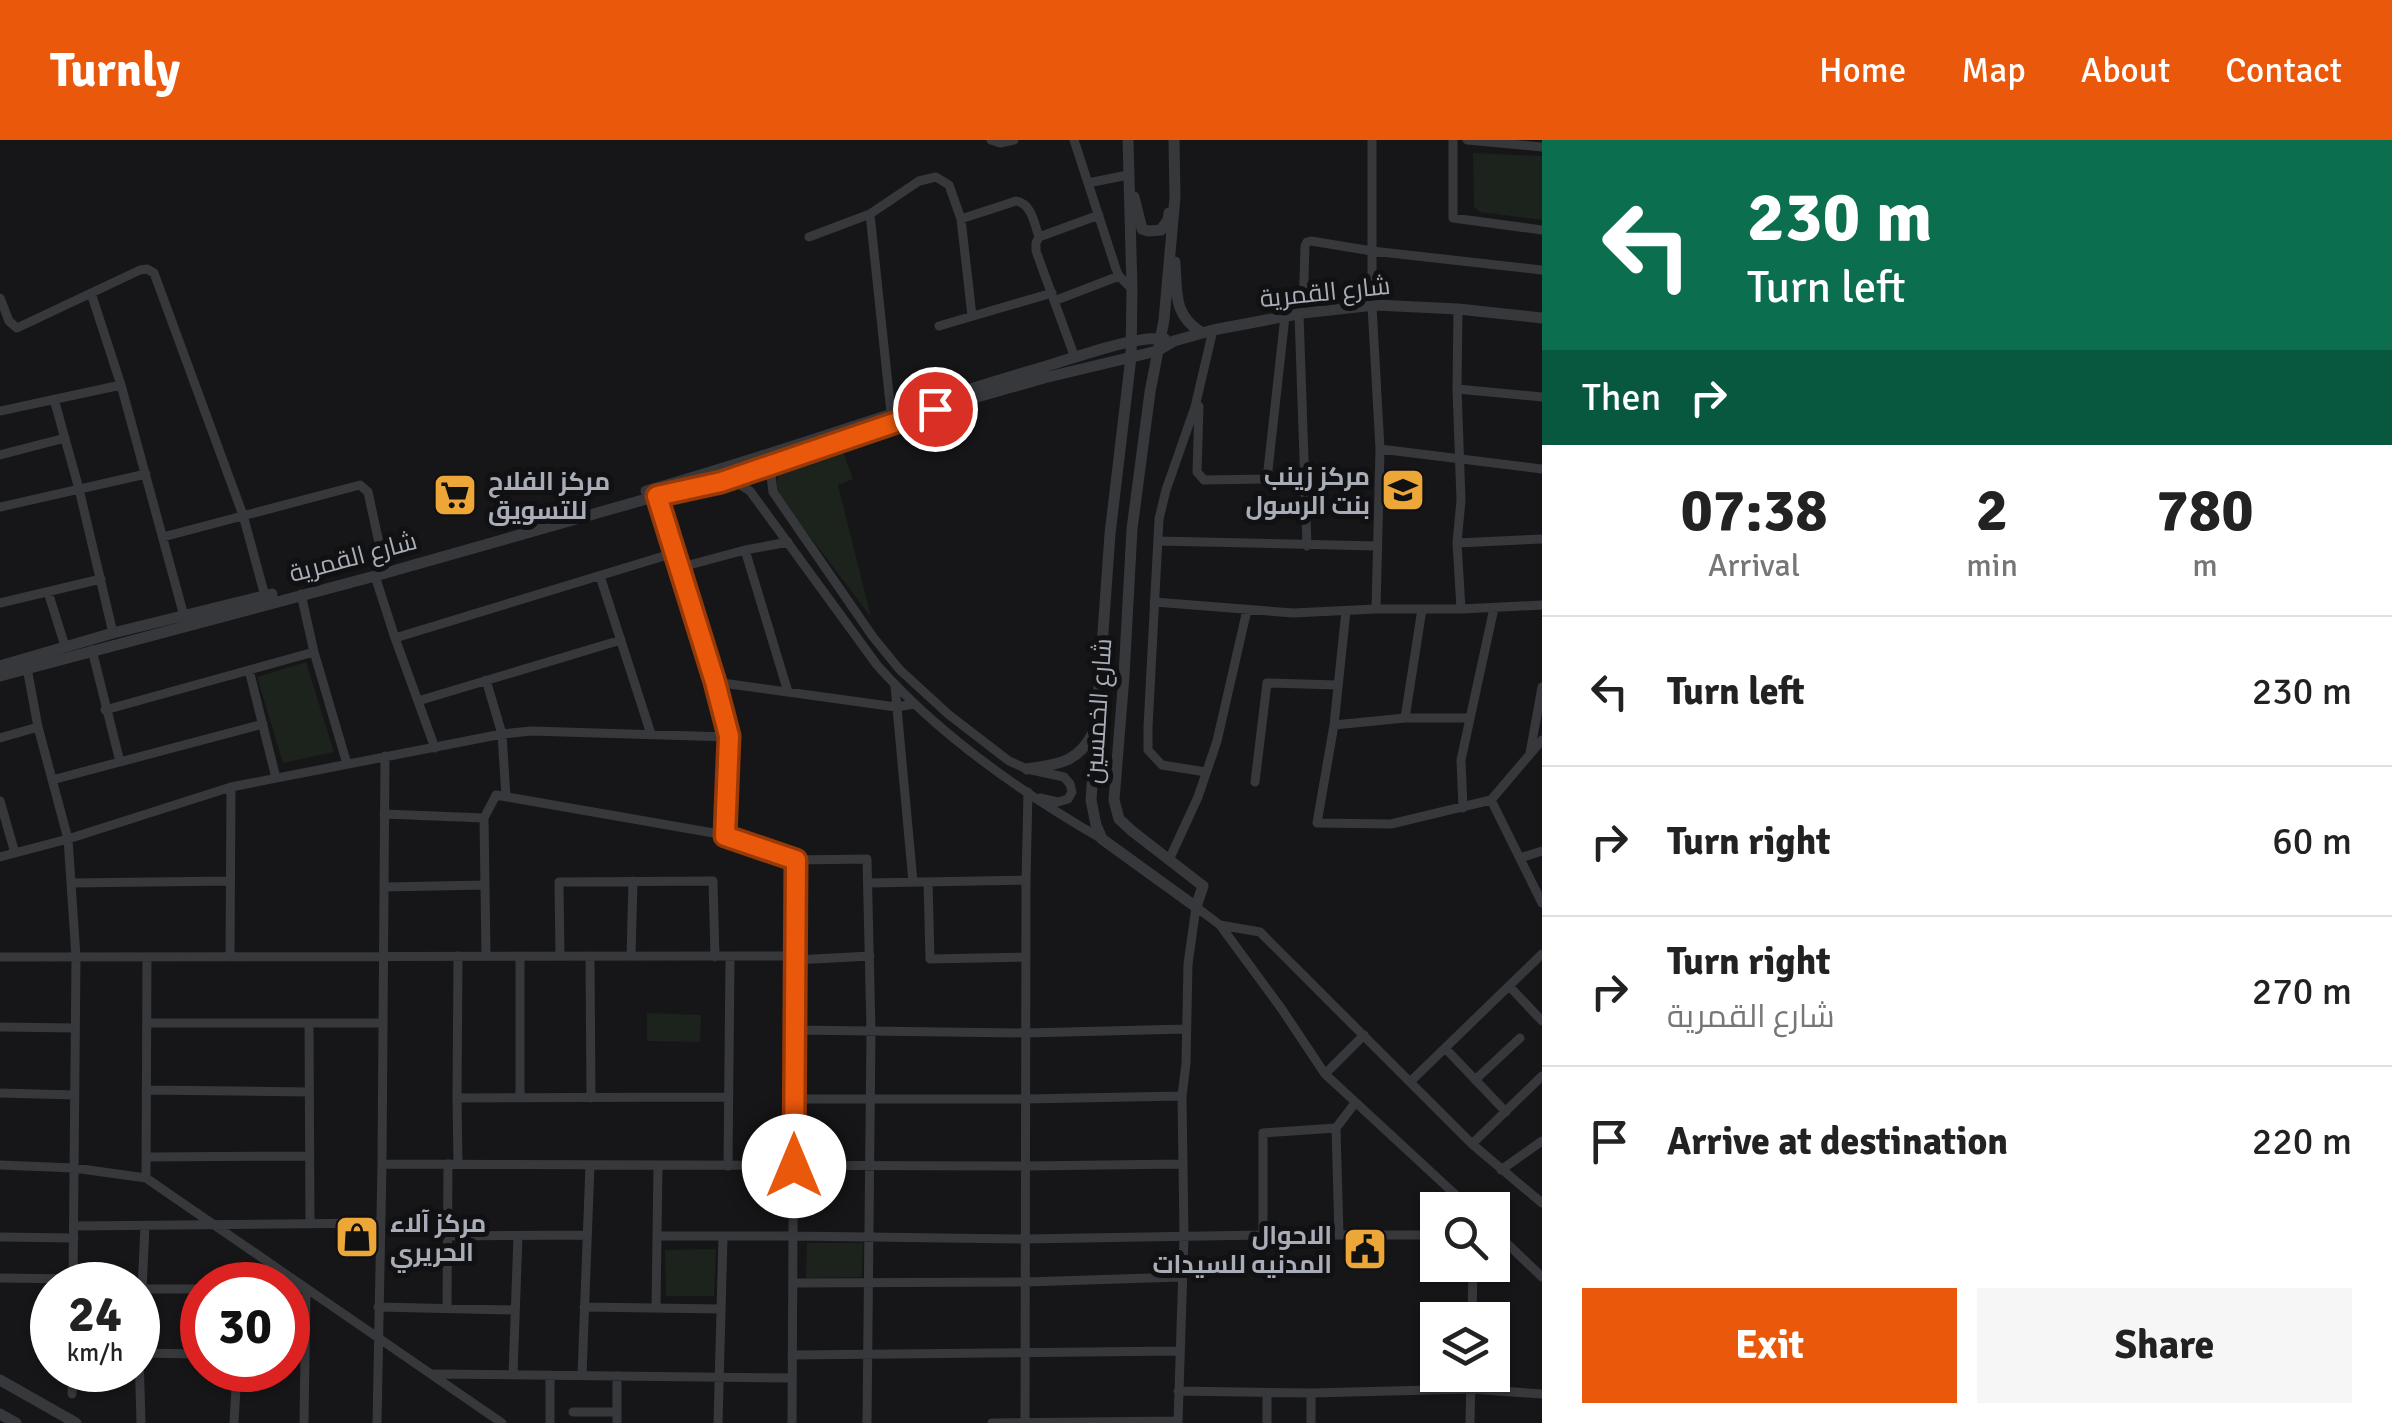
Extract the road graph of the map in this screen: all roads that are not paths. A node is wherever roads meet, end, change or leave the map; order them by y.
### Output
1 (991, 140) edge
2 (1014, 140) edge
3 (1074, 140) edge
4 (1128, 140) edge
5 (1174, 140) edge
6 (1372, 140) edge
7 (1452, 140) edge
8 (1467, 140) edge
9 (1542, 147) edge
10 (1175, 162) junction
11 (1128, 169) junction
12 (1088, 183) junction
13 (870, 214) junction
14 (1098, 215) junction
15 (961, 219) junction
16 (1173, 228) junction
17 (1542, 230) edge
18 (810, 237) dead end
19 (1040, 237) junction
20 (1372, 251) junction
21 (1542, 270) edge
22 (1120, 276) junction
23 (1132, 289) junction
24 (91, 293) junction
25 (1053, 297) junction
26 (0, 298) edge
27 (1372, 306) junction
28 (1458, 309) junction
29 (1301, 313) junction
30 (972, 316) junction
31 (1285, 316) junction
32 (1542, 318) edge
33 (939, 326) dead end
34 (1208, 332) junction
35 (1130, 343) junction
36 (1159, 344) junction
37 (1130, 357) junction
38 (1075, 358) junction
39 (122, 385) junction
40 (1199, 388) junction
41 (1457, 389) junction
42 (1542, 398) edge
43 (54, 399) junction
44 (0, 410) edge
45 (891, 412) junction
46 (65, 438) junction
47 (1380, 448) junction
48 (0, 454) edge
49 (1459, 458) junction
50 (783, 460) junction
51 (1542, 469) edge
52 (146, 474) junction
53 (721, 482) junction
54 (79, 489) junction
55 (657, 496) junction
56 (0, 508) edge
57 (243, 515) junction
58 (163, 537) junction
59 (1542, 539) edge
60 (1158, 540) junction
61 (788, 542) junction
62 (1457, 543) junction
63 (1307, 546) junction
64 (1376, 546) junction
65 (745, 550) junction
66 (674, 553) junction
67 (678, 568) junction
68 (380, 571) junction
69 (600, 576) junction
70 (101, 579) junction
71 (48, 592) junction
72 (301, 594) junction
73 (265, 596) junction
74 (1154, 602) junction
75 (0, 603) edge
76 (1542, 605) edge
77 (1494, 608) junction
78 (1376, 609) junction
79 (1422, 609) junction
80 (1461, 609) junction
81 (1247, 610) junction
82 (1346, 611) junction
83 (184, 616) junction
84 (113, 633) junction
85 (395, 638) junction
86 (620, 640) junction
87 (65, 646) junction
88 (92, 650) junction
89 (314, 652) junction
90 (1, 666) edge
91 (26, 668) junction
92 (249, 670) junction
93 (486, 680) junction
94 (715, 682) junction
95 (1337, 685) junction
96 (895, 686) junction
97 (1542, 686) edge
98 (788, 692) junction
99 (418, 702) junction
100 (915, 704) junction
101 (896, 707) junction
102 (105, 710) junction
103 (1405, 718) junction
104 (1470, 718) junction
105 (263, 724) junction
106 (1334, 724) junction
107 (38, 727) junction
108 (1095, 729) junction
109 (502, 734) junction
110 (650, 734) junction
111 (729, 736) junction
112 (0, 738) edge
113 (1542, 740) edge
114 (436, 748) junction
115 (1530, 753) junction
116 (385, 756) junction
117 (120, 762) junction
118 (348, 764) junction
119 (1028, 768) junction
120 (1206, 772) junction
121 (276, 778) junction
122 (52, 780) junction
123 (1255, 782) dead end
124 (230, 787) junction
125 (1028, 792) junction
126 (506, 797) junction
127 (1491, 800) junction
128 (0, 802) edge
129 (1463, 808) junction
130 (384, 814) junction
131 (484, 818) junction
132 (725, 836) junction
133 (68, 839) junction
134 (1102, 839) junction
135 (1542, 851) edge
136 (15, 853) junction
137 (0, 856) edge
138 (1520, 858) junction
139 (796, 860) junction
140 (1169, 860) junction
141 (1026, 880) junction
142 (230, 881) junction
143 (633, 882) junction
144 (913, 882) junction
145 (928, 882) junction
146 (71, 883) junction
147 (868, 883) junction
148 (485, 885) junction
149 (385, 887) junction
150 (1542, 903) edge
151 (1196, 906) junction
152 (1220, 925) junction
153 (1542, 954) edge
154 (76, 956) junction
155 (148, 956) junction
156 (230, 956) junction
157 (383, 956) junction
158 (458, 956) junction
159 (486, 956) junction
160 (520, 956) junction
161 (560, 956) junction
162 (590, 956) junction
163 (631, 956) junction
164 (870, 956) junction
165 (0, 957) edge
166 (730, 957) junction
167 (1026, 957) junction
168 (715, 958) junction
169 (795, 958) junction
170 (1509, 986) junction
171 (1542, 1021) edge
172 (146, 1023) junction
173 (309, 1023) junction
174 (383, 1023) junction
175 (0, 1027) edge
176 (75, 1028) junction
177 (1186, 1029) junction
178 (794, 1030) junction
179 (871, 1031) junction
180 (1026, 1033) junction
181 (1364, 1034) junction
182 (1520, 1038) dead end
183 (1445, 1048) junction
184 (1325, 1074) junction
185 (1542, 1076) edge
186 (1476, 1080) junction
187 (1410, 1082) junction
188 (146, 1090) junction
189 (310, 1092) junction
190 (0, 1093) edge
191 (75, 1095) junction
192 (1182, 1096) junction
193 (728, 1097) junction
194 (457, 1098) junction
195 (520, 1098) junction
196 (591, 1098) junction
197 (870, 1099) junction
198 (1026, 1099) junction
199 (794, 1100) junction
200 (1354, 1103) junction
201 (1506, 1112) junction
202 (1336, 1128) junction
203 (1542, 1141) edge
204 (1472, 1144) junction
205 (310, 1156) junction
206 (146, 1157) junction
207 (382, 1164) junction
208 (453, 1164) junction
209 (1182, 1164) junction
210 (0, 1165) edge
211 (590, 1165) junction
212 (658, 1165) junction
213 (728, 1166) junction
214 (794, 1166) junction
215 (870, 1166) junction
216 (1026, 1166) junction
217 (74, 1168) junction
218 (1501, 1170) junction
219 (146, 1178) junction
220 (1452, 1192) edge
221 (1542, 1203) edge
222 (380, 1223) junction
223 (310, 1224) junction
224 (74, 1226) junction
225 (145, 1226) junction
226 (214, 1226) junction
227 (1263, 1235) junction
228 (1339, 1235) junction
229 (1420, 1235) edge
230 (448, 1236) junction
231 (518, 1236) junction
232 (587, 1236) junction
233 (657, 1236) junction
234 (793, 1236) junction
235 (1184, 1236) junction
236 (0, 1237) edge
237 (722, 1237) junction
238 (74, 1238) junction
239 (869, 1238) junction
240 (1026, 1240) junction
241 (1510, 1247) edge
242 (73, 1262) edge
243 (143, 1262) edge
244 (267, 1262) edge
245 (1182, 1277) junction
246 (1542, 1277) edge
247 (0, 1278) edge
248 (30, 1280) edge
249 (793, 1282) junction
250 (1025, 1282) junction
251 (868, 1283) junction
252 (310, 1291) edge
253 (378, 1307) junction
254 (584, 1307) junction
255 (447, 1308) junction
256 (656, 1308) junction
257 (721, 1309) junction
258 (515, 1310) junction
259 (377, 1337) junction
260 (1179, 1351) junction
261 (1025, 1352) junction
262 (792, 1354) junction
263 (868, 1354) junction
264 (432, 1374) junction
265 (513, 1374) junction
266 (550, 1375) junction
267 (582, 1375) junction
268 (616, 1376) junction
269 (719, 1377) junction
270 (792, 1378) junction
271 (0, 1380) edge
272 (1420, 1390) edge
273 (140, 1392) edge
274 (236, 1392) edge
275 (304, 1392) edge
276 (1178, 1392) junction
277 (1471, 1392) edge
278 (1510, 1392) edge
279 (1267, 1393) junction
280 (1311, 1393) junction
281 (1542, 1394) edge
282 (574, 1412) dead end
283 (0, 1414) edge
284 (617, 1418) edge
285 (1178, 1422) edge
286 (16, 1423) edge
287 (76, 1423) edge
288 (141, 1423) edge
289 (234, 1423) edge
290 (304, 1423) edge
291 (376, 1423) edge
292 (502, 1423) edge
293 (550, 1423) edge
294 (718, 1423) edge
295 (792, 1423) edge
296 (867, 1423) edge
297 (992, 1423) edge
298 (1025, 1423) edge
299 (1267, 1423) edge
300 (1310, 1423) edge
301 (1470, 1423) edge

1 - 2 street
3 - 12 street
4 - 11 street, شارع الخمسين
5 - 10 street, شارع الخمسين
6 - 20 street
7 - 17 street
8 - 9 street
10 - 11 street
10 - 16 street, شارع الخمسين
11 - 12 street
11 - 23 street, شارع الخمسين
12 - 14 street
13 - 15 street
13 - 18 street
13 - 45 street
14 - 19 street
14 - 22 street
15 - 19 street
15 - 30 street
16 - 34 street
16 - 36 street, شارع الخمسين
19 - 25 street
20 - 21 street
20 - 27 street
20 - 29 street
22 - 23 street
22 - 25 street
23 - 35 street, شارع الخمسين
24 - 26 street
24 - 39 street
24 - 57 street
25 - 30 street
25 - 38 street
27 - 28 street, شارع القمرية
27 - 29 street, شارع القمرية
27 - 47 street
28 - 32 street, شارع القمرية
28 - 41 street
29 - 31 street, شارع القمرية
29 - 63 street
30 - 33 street
31 - 34 street, شارع القمرية
31 - 40 street
34 - 36 street, شارع القمرية
34 - 40 street
35 - 36 street
35 - 37 street, شارع الخمسين
35 - 38 street
36 - 37 street, شارع القمرية
36 - 140 street, شارع الخمسين
37 - 50 street, شارع القمرية
37 - 108 street, شارع الخمسين
38 - 45 street
39 - 43 street
39 - 52 street
40 - 60 street
41 - 42 street
41 - 49 street
43 - 44 street
43 - 46 street
45 - 68 street
46 - 48 street
46 - 54 street
47 - 49 street
47 - 64 street
49 - 51 street
49 - 62 street
50 - 53 street, شارع القمرية
50 - 119 street
52 - 54 street
52 - 58 street
53 - 55 street, شارع القمرية
53 - 61 street
54 - 56 street
54 - 70 street
55 - 66 street
55 - 68 street, شارع القمرية
57 - 58 street
57 - 68 street
57 - 73 street
58 - 83 street
59 - 62 street
60 - 63 street
60 - 74 street
61 - 65 street
61 - 96 street
62 - 80 street
63 - 64 street
64 - 78 street
65 - 67 street
65 - 98 street
66 - 67 street
66 - 69 street
67 - 94 street
68 - 72 street, شارع القمرية
68 - 73 street
68 - 85 street
69 - 85 street
69 - 86 street
70 - 71 street
70 - 84 street
71 - 75 street
71 - 87 street
72 - 88 street, شارع القمرية
72 - 89 street
73 - 83 street
74 - 81 street
74 - 120 street
76 - 77 street
77 - 80 street
77 - 104 street
78 - 79 street
78 - 82 street
79 - 80 street
79 - 103 street
81 - 82 street
81 - 120 street
82 - 95 street
83 - 84 street
84 - 87 street
85 - 99 street
86 - 93 street
86 - 110 street
87 - 90 street
88 - 91 street, شارع القمرية
88 - 102 street
89 - 92 street
89 - 118 street
90 - 91 street, شارع القمرية
91 - 107 street
92 - 102 street
92 - 105 street
93 - 99 street
93 - 109 street
94 - 98 street
94 - 111 street
95 - 106 street
95 - 123 street
96 - 100 street
96 - 101 street
97 - 115 street
98 - 101 street
99 - 114 street
100 - 101 street
100 - 125 street
101 - 144 street
102 - 117 street
103 - 104 street
103 - 106 street
104 - 129 street
105 - 117 street
105 - 121 street
106 - 129 street
107 - 112 street
107 - 122 street
108 - 119 street
108 - 134 street, شارع الخمسين
109 - 110 street
109 - 114 street
109 - 126 street
110 - 111 street
111 - 132 street
113 - 115 street
114 - 116 street
115 - 127 street
116 - 118 street
116 - 130 street
117 - 122 street
118 - 121 street
119 - 125 street
120 - 140 street
121 - 124 street
122 - 133 street
124 - 133 street
124 - 142 street
125 - 134 street
125 - 141 street
126 - 131 street
126 - 132 street
127 - 129 street
127 - 138 street
128 - 136 street
130 - 131 street
130 - 149 street
131 - 148 street
132 - 139 street
133 - 136 street
133 - 146 street
134 - 151 street
135 - 138 street
136 - 137 street
138 - 150 street
139 - 147 street
139 - 169 street
140 - 151 street, شارع الخمسين
141 - 145 street
141 - 167 street
142 - 146 street
142 - 156 street
143 - 161 street
143 - 163 street
143 - 168 street
144 - 145 street
144 - 147 street
145 - 167 street
146 - 154 street
147 - 164 street
148 - 149 street
148 - 159 street
149 - 157 street
151 - 152 street
151 - 177 street
152 - 181 street
152 - 184 street
153 - 170 street
154 - 155 street
154 - 165 street
154 - 176 street
155 - 156 street
155 - 172 street
156 - 157 street
157 - 158 street
157 - 174 street
158 - 159 street
158 - 194 street
159 - 160 street
160 - 161 street
160 - 195 street
161 - 162 street
162 - 163 street
162 - 196 street
163 - 168 street
164 - 169 street
164 - 179 street
166 - 168 street
166 - 169 street
166 - 193 street
167 - 180 street
169 - 178 street
170 - 171 street
170 - 183 street
172 - 173 street
172 - 188 street
173 - 174 street
173 - 189 street
174 - 207 street
175 - 176 street
176 - 191 street
177 - 180 street
177 - 192 street
178 - 179 street
178 - 199 street
179 - 180 street
179 - 197 street
180 - 198 street
181 - 184 street
181 - 187 street
182 - 186 street
183 - 186 street
183 - 187 street
184 - 200 street
185 - 201 street
186 - 201 street
187 - 204 street
188 - 189 street
188 - 206 street
189 - 205 street
190 - 191 street
191 - 217 street
192 - 198 street
192 - 209 street
193 - 196 street
193 - 213 street
194 - 195 street
194 - 208 street
195 - 196 street
197 - 198 street
197 - 199 street
197 - 215 street
198 - 216 street
199 - 214 street
200 - 202 street
200 - 220 street
201 - 204 street
202 - 227 street
202 - 228 street
203 - 218 street
204 - 218 street
205 - 206 street
205 - 223 street
206 - 219 street
207 - 208 street
207 - 222 street
208 - 211 street
208 - 230 street
209 - 216 street
209 - 235 street
210 - 217 street
211 - 212 street
211 - 232 street
212 - 213 street
212 - 233 street
213 - 214 street
214 - 215 street
214 - 234 street
215 - 216 street
215 - 239 street
216 - 240 street
217 - 219 street
217 - 224 street
218 - 221 street
219 - 226 street
222 - 223 street
222 - 253 street
223 - 226 street
224 - 225 street
224 - 238 street
225 - 226 street
225 - 243 street
226 - 244 street
227 - 228 street
227 - 235 street
228 - 229 street
230 - 231 street
230 - 255 street
231 - 232 street
231 - 258 street
232 - 254 street
233 - 237 street
233 - 256 street
234 - 237 street
234 - 239 street
234 - 249 street
235 - 240 street
235 - 245 street
236 - 238 street
237 - 257 street
238 - 242 street
239 - 240 street
239 - 251 street
240 - 250 street
241 - 246 street
245 - 250 street
245 - 260 street
247 - 248 street
249 - 251 street
249 - 262 street
250 - 251 street
250 - 261 street
251 - 263 street
252 - 259 street
253 - 255 street
253 - 259 street
254 - 256 street
254 - 267 street
255 - 258 street
256 - 257 street
257 - 269 street
258 - 265 street
259 - 264 street
259 - 291 street
260 - 261 street
260 - 276 street
261 - 263 street
261 - 298 street
262 - 263 street
262 - 270 street
263 - 296 street
264 - 265 street
264 - 292 street
265 - 266 street
266 - 267 street
266 - 293 street
267 - 268 street
268 - 269 street
268 - 284 street
269 - 270 street
269 - 294 street
270 - 295 street
271 - 287 street
272 - 280 street
273 - 288 street
274 - 289 street
275 - 290 street
276 - 279 street
276 - 285 street
277 - 301 street
278 - 281 street
279 - 280 street
279 - 299 street
280 - 300 street
282 - 284 street
283 - 286 street
285 - 298 street
297 - 298 street

